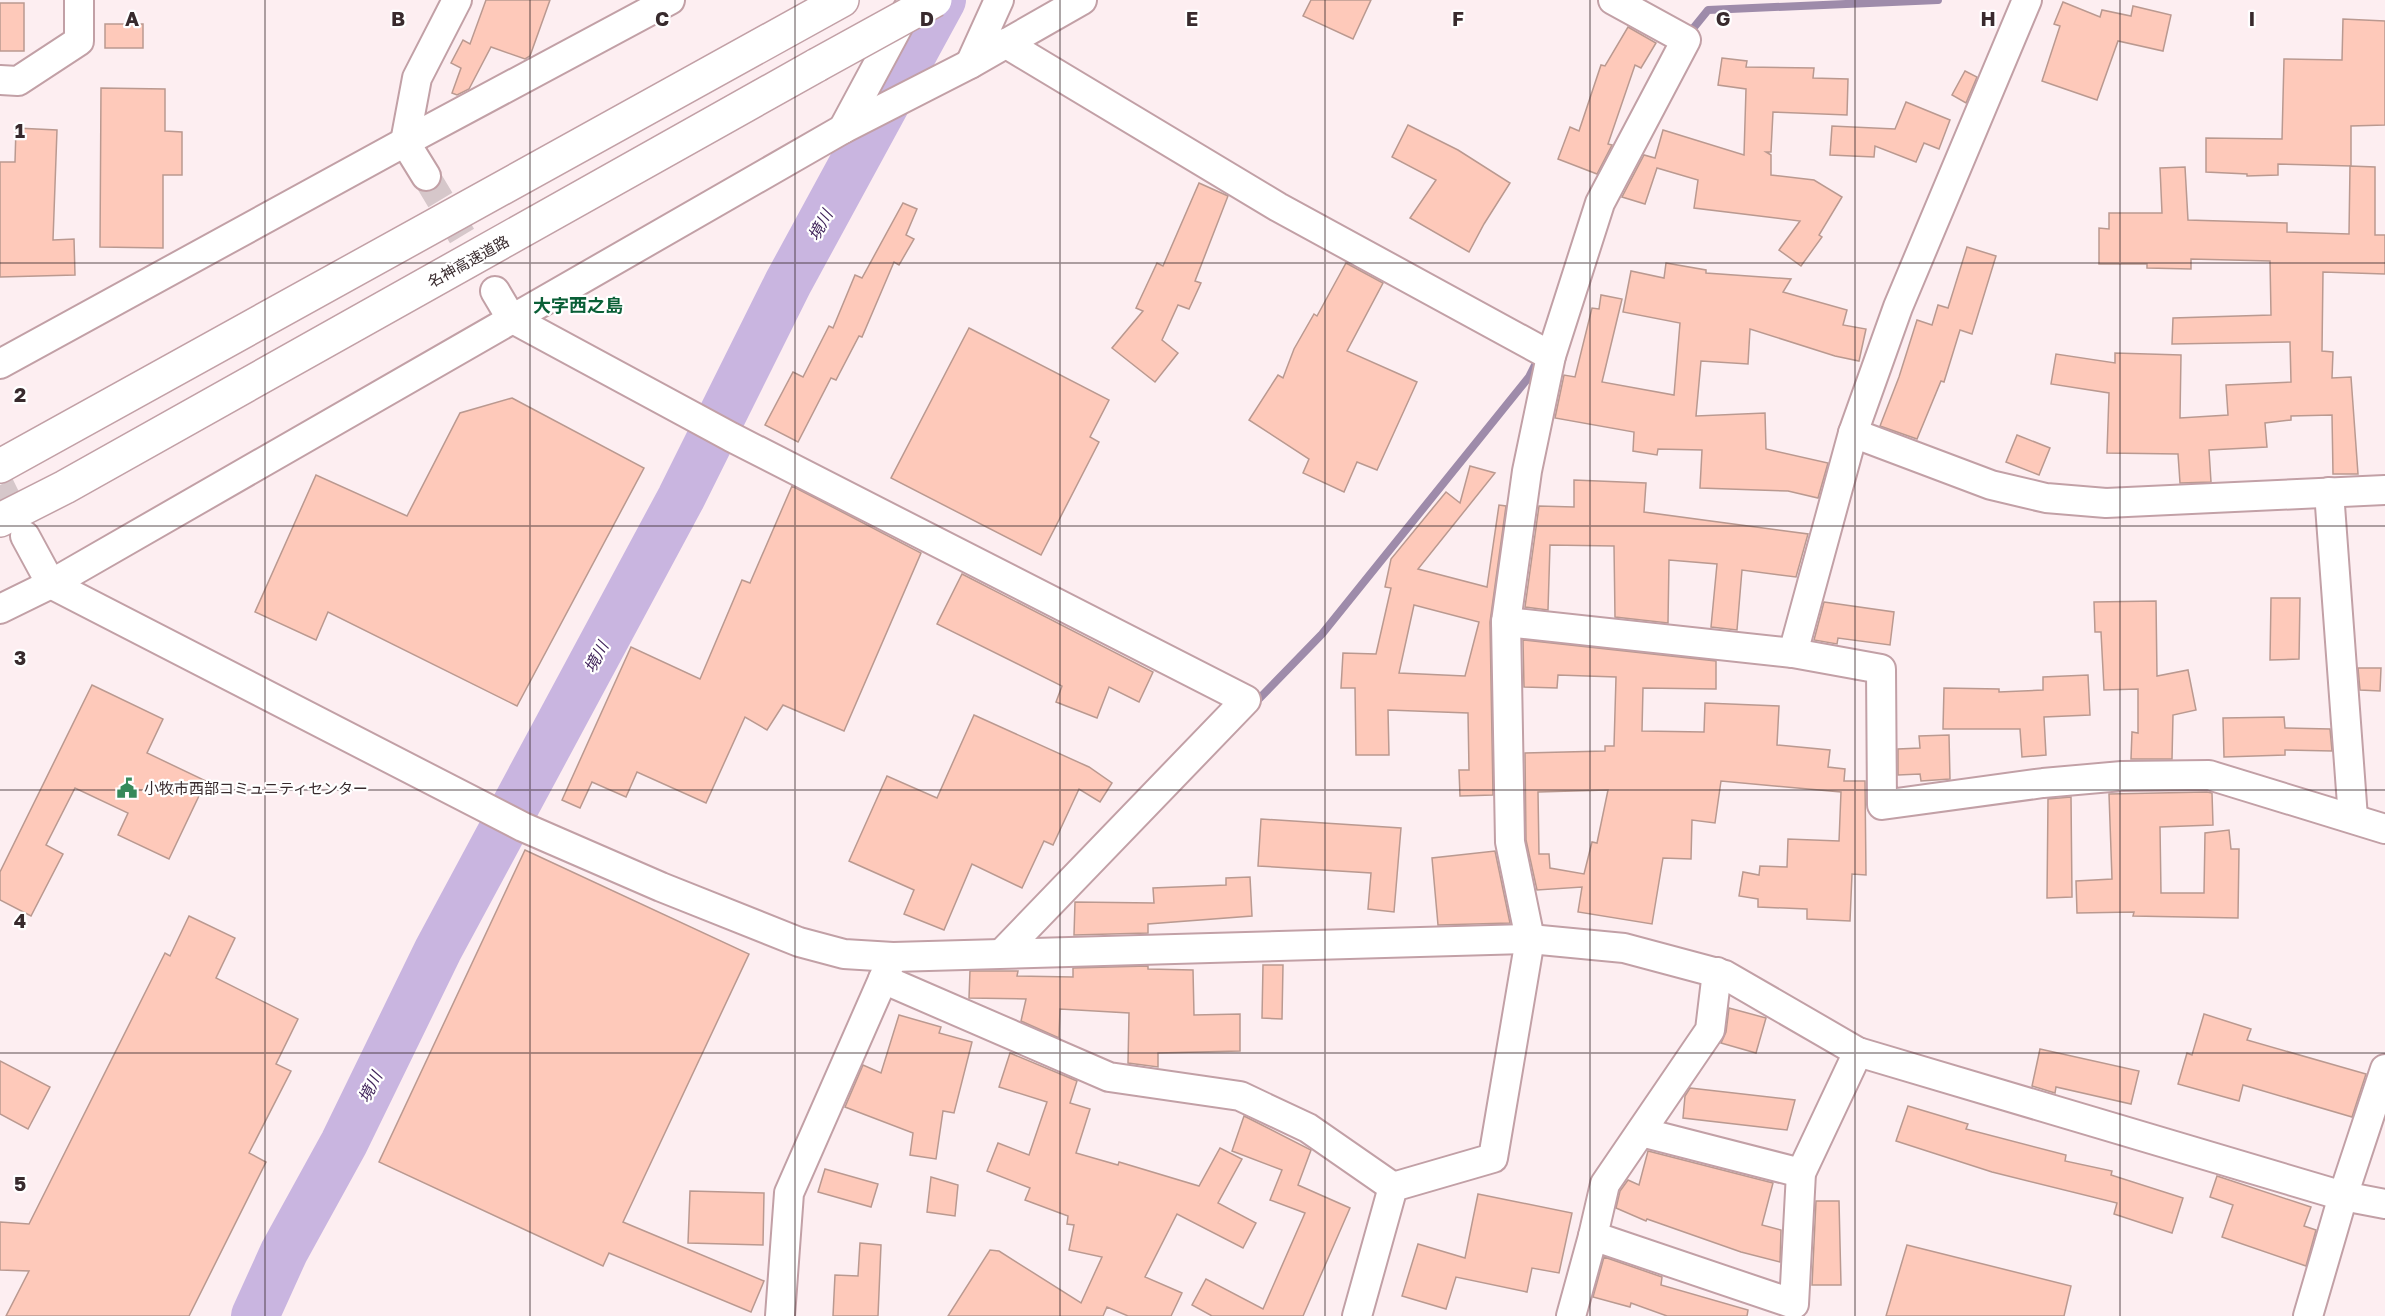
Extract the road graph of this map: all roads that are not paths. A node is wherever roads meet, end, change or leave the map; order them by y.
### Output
1 (79, 0) edge
2 (457, 0) edge
3 (670, 0) edge
4 (842, 0) edge
5 (912, 0) edge
6 (935, 0) edge
7 (999, 0) edge
8 (1082, 0) edge
9 (1613, 0) edge
10 (2027, 0) edge
11 (1005, 43) junction
12 (963, 67) junction
13 (0, 80) edge
14 (843, 129) junction
15 (405, 141) junction
16 (426, 176) tunnel mouth
17 (495, 291) tunnel mouth
18 (511, 318) junction
19 (1551, 356) junction
20 (0, 364) edge
21 (1853, 433) junction
22 (0, 466) edge
23 (2385, 490) edge
24 (2329, 492) junction
25 (12, 528) edge
26 (51, 584) junction
27 (0, 609) edge
28 (1506, 622) junction
29 (1793, 653) junction
30 (2353, 818) junction
31 (2385, 829) edge
32 (1530, 939) junction
33 (1003, 952) junction
34 (888, 968) junction
35 (1716, 972) junction
36 (1858, 1052) junction
37 (2385, 1069) edge
38 (1641, 1132) junction
39 (1801, 1173) junction
40 (1393, 1187) junction
41 (2343, 1196) junction
42 (2385, 1204) edge
43 (1593, 1236) junction
44 (780, 1316) edge
45 (1357, 1316) edge
46 (1571, 1316) edge
47 (2308, 1316) edge

1 - 13 street
2 - 15 street
3 - 15 street
4 - 22 highway
5 - 14 street
6 - 25 highway, 名神高速道路, bridge
7 - 12 street
8 - 11 street
9 - 19 street
10 - 21 street
11 - 12 street
11 - 19 street
12 - 14 street
14 - 18 street
15 - 16 street
15 - 20 street
17 - 18 street
18 - 26 street
18 - 33 street
19 - 28 street
21 - 24 street
21 - 29 street
23 - 24 street
24 - 30 street
25 - 26 street
26 - 27 street
26 - 34 street
28 - 29 street
28 - 32 street
29 - 30 street
30 - 31 street
32 - 33 street
32 - 35 street
32 - 40 street
33 - 34 street
34 - 40 street
34 - 44 street
35 - 36 street
35 - 38 street
36 - 39 street
36 - 41 street
37 - 41 street
38 - 39 street
38 - 43 street
39 - 43 street
40 - 45 street
41 - 42 street
41 - 47 street
43 - 46 street

